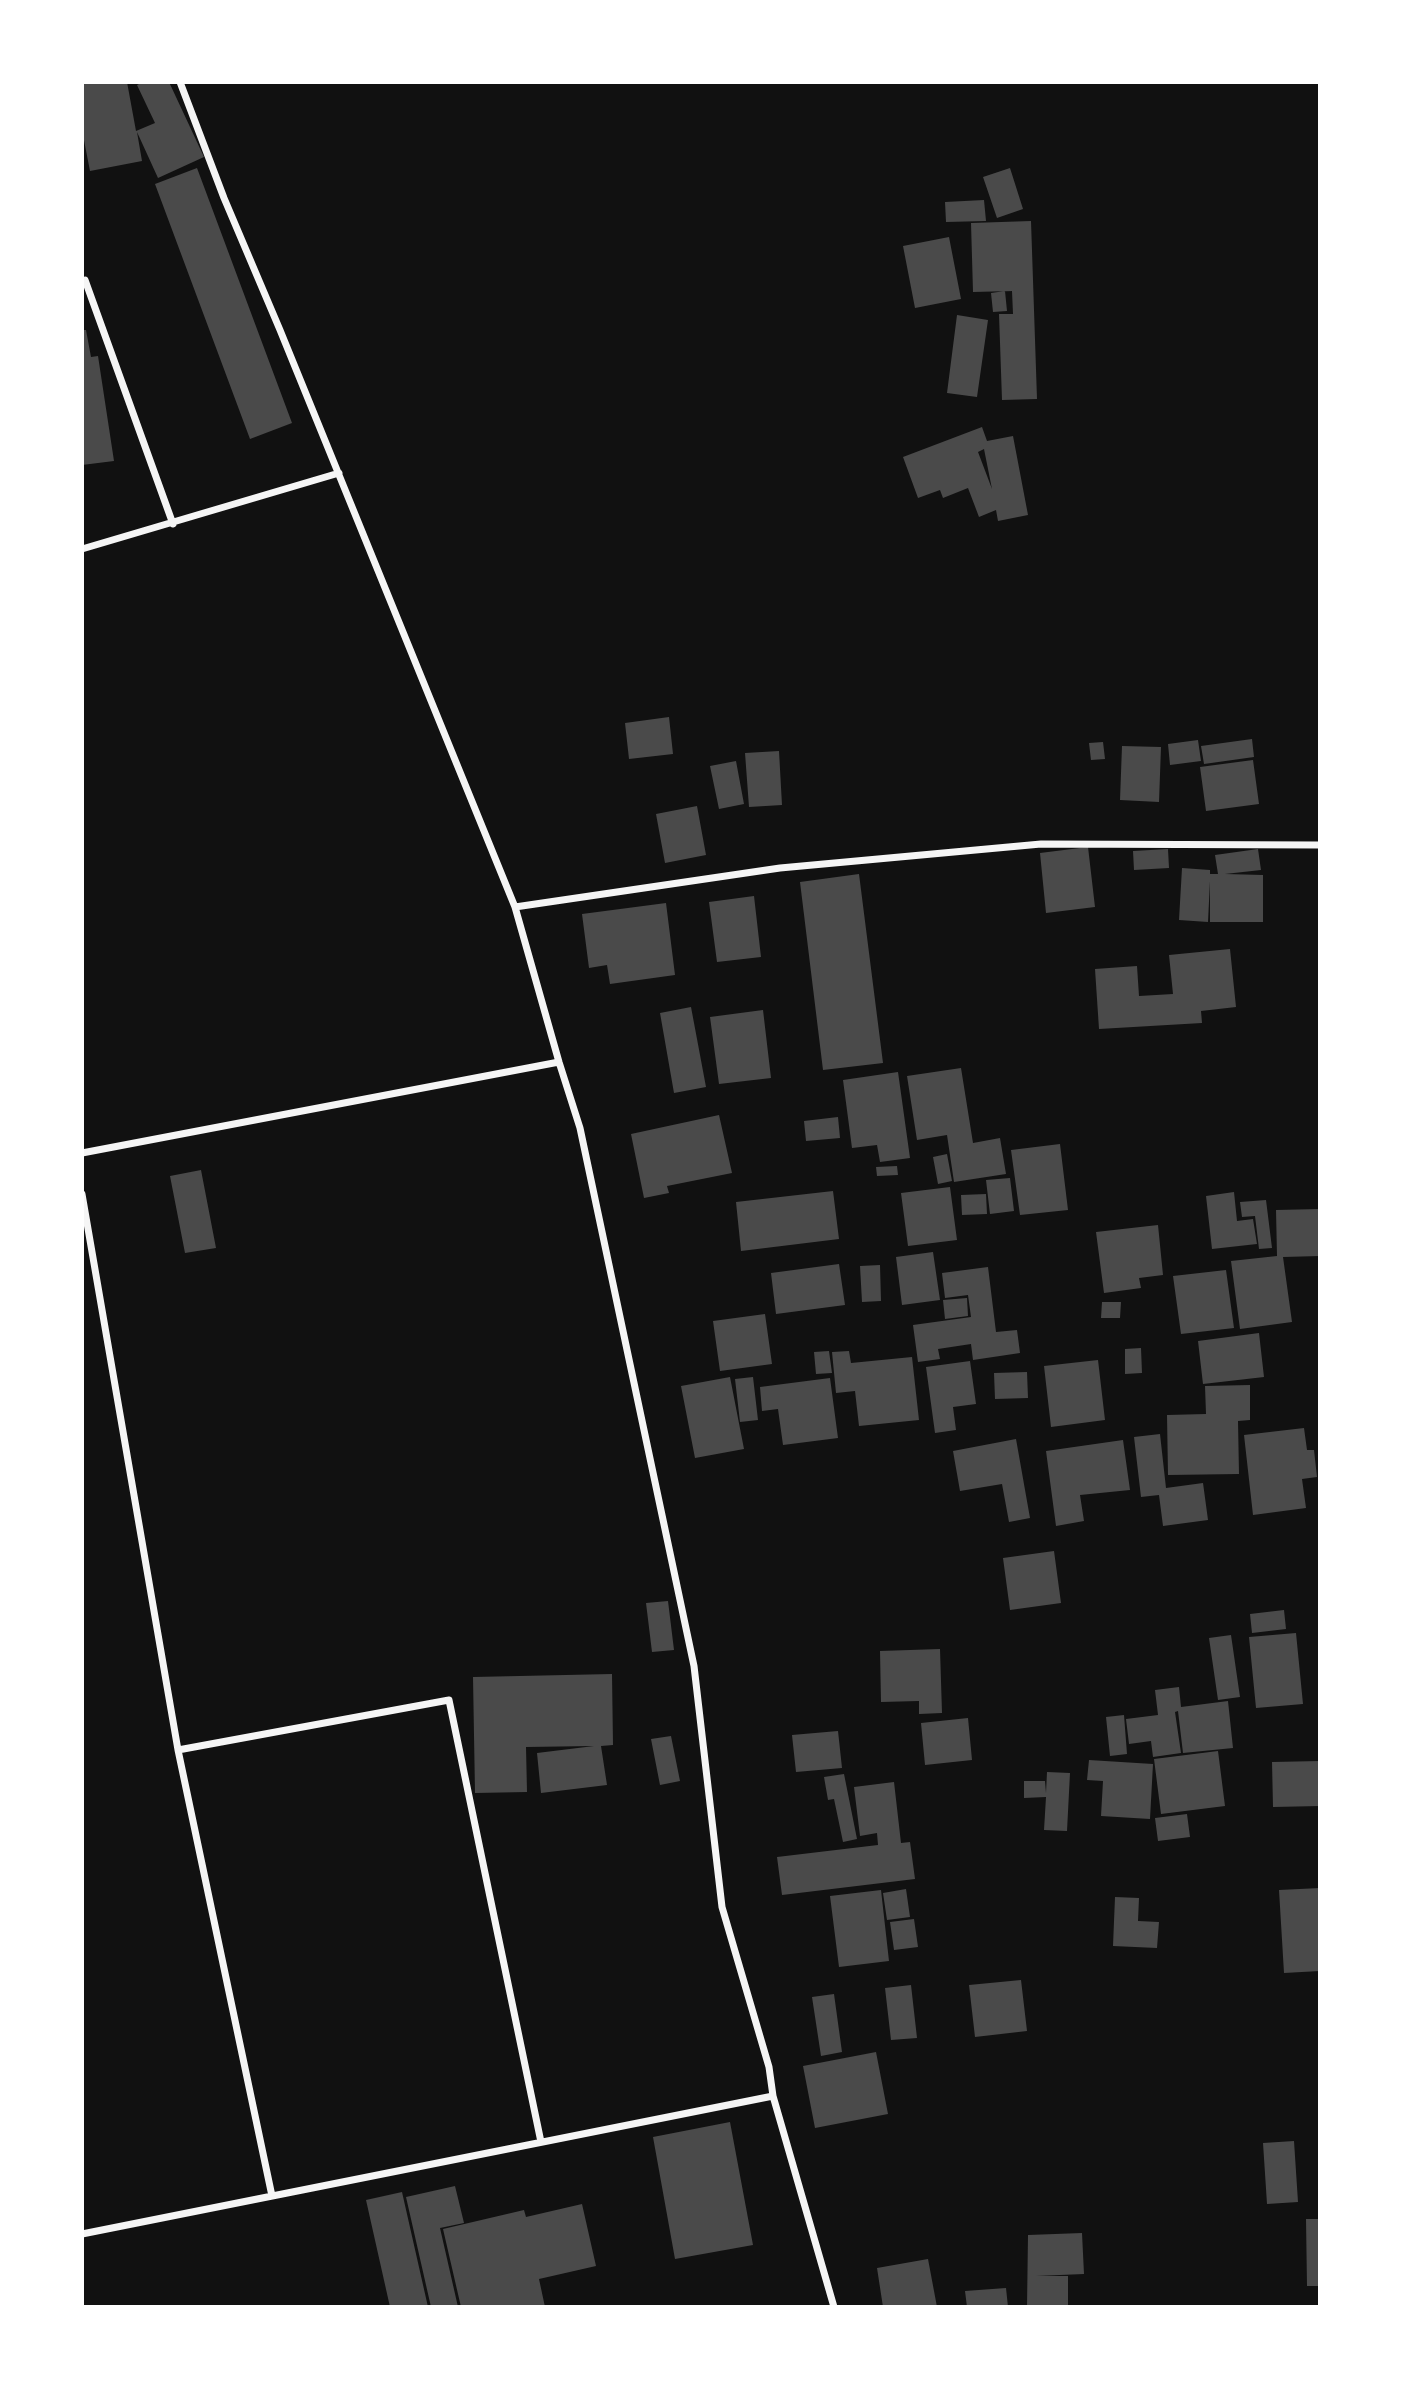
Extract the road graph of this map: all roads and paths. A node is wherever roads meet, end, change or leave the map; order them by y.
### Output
1 (180, 82) edge
2 (82, 281) edge
3 (339, 474) junction
4 (173, 524) junction
5 (82, 549) edge
6 (1320, 845) edge
7 (515, 907) junction
8 (559, 1062) junction
9 (82, 1153) edge
10 (82, 1194) edge
11 (178, 1750) junction
12 (773, 2096) junction
13 (541, 2142) junction
14 (272, 2196) junction
15 (82, 2234) edge
16 (834, 2307) edge

1 - 3 street
2 - 4 street
3 - 4 street
3 - 7 street
4 - 5 street
6 - 7 street
7 - 8 street
8 - 9 street
8 - 12 street
10 - 11 street
11 - 13 street
11 - 14 street
12 - 13 street
12 - 16 street
13 - 14 street
14 - 15 street

